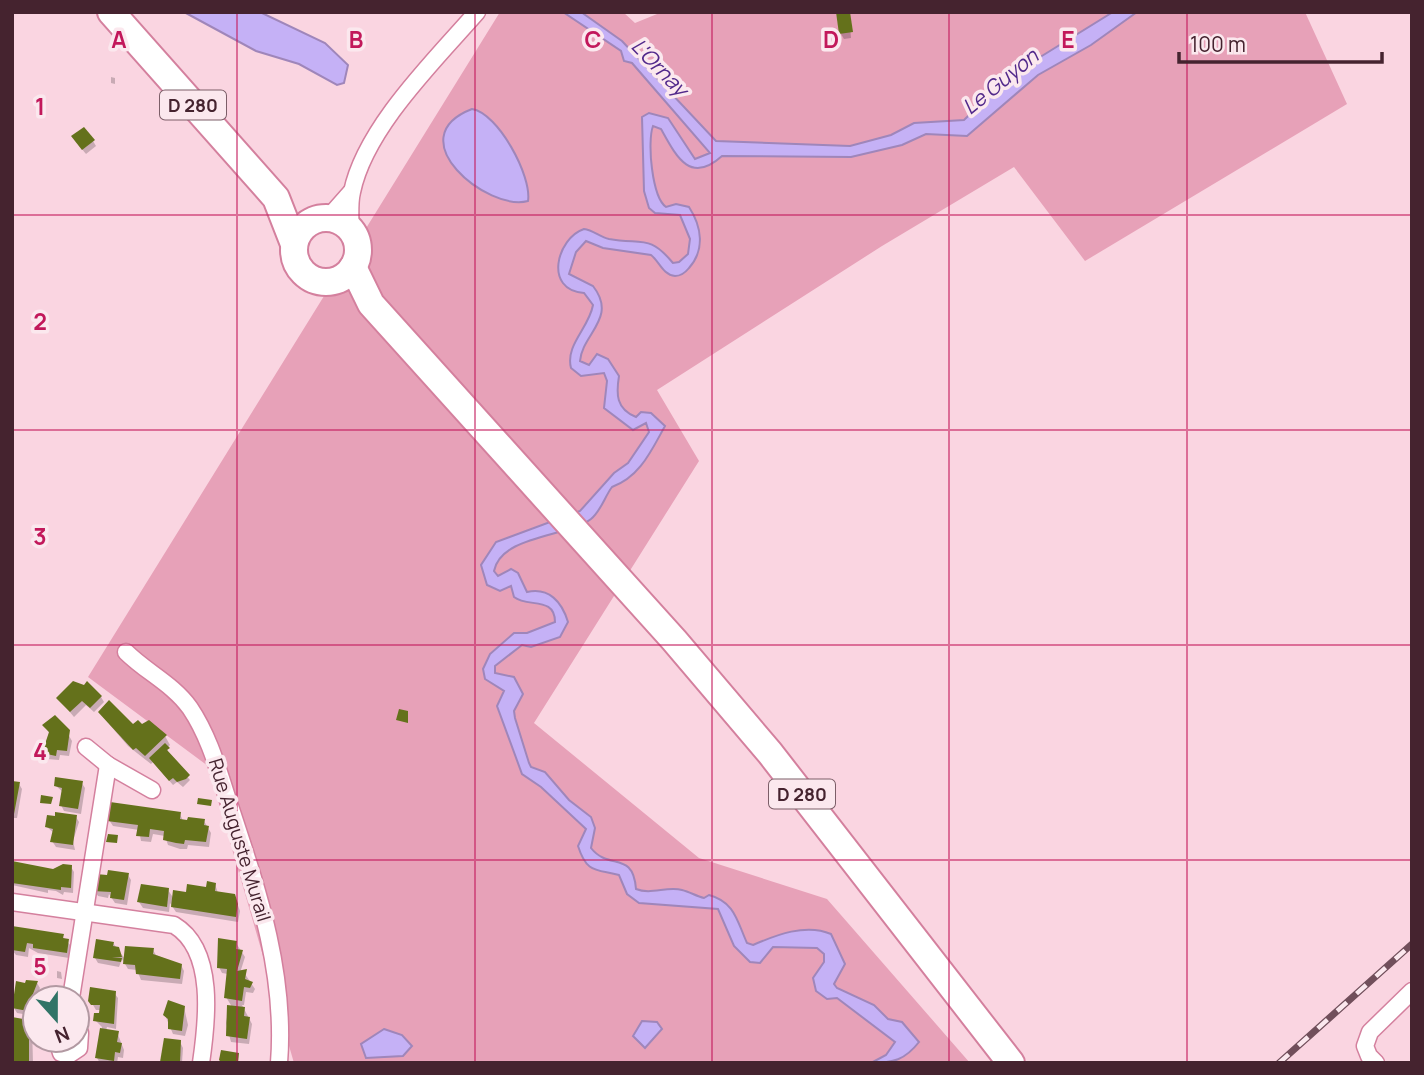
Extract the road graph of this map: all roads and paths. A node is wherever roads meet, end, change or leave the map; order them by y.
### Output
1 (111, 12) edge
2 (477, 12) edge
3 (351, 192) junction
4 (276, 198) junction
5 (332, 222) junction
6 (294, 244) junction
7 (342, 274) junction
8 (126, 652) dead end
9 (86, 747) dead end
10 (108, 765) junction
11 (152, 790) dead end
12 (12, 902) edge
13 (83, 912) junction
14 (73, 984) edge
15 (1412, 991) edge
16 (201, 1063) edge
17 (279, 1063) edge
18 (1011, 1063) edge
19 (1376, 1063) edge

1 - 4 main road, D 280
2 - 3 street
3 - 5 street
3 - 5 street
4 - 5 main road, D 280
4 - 6 main road, D 280
5 - 6 main road
5 - 7 main road
6 - 7 main road
7 - 18 main road, D 280
8 - 17 street, Rue Auguste Murail
9 - 10 street
10 - 11 street
10 - 13 street
12 - 13 street
13 - 14 street
13 - 16 street
15 - 19 street

